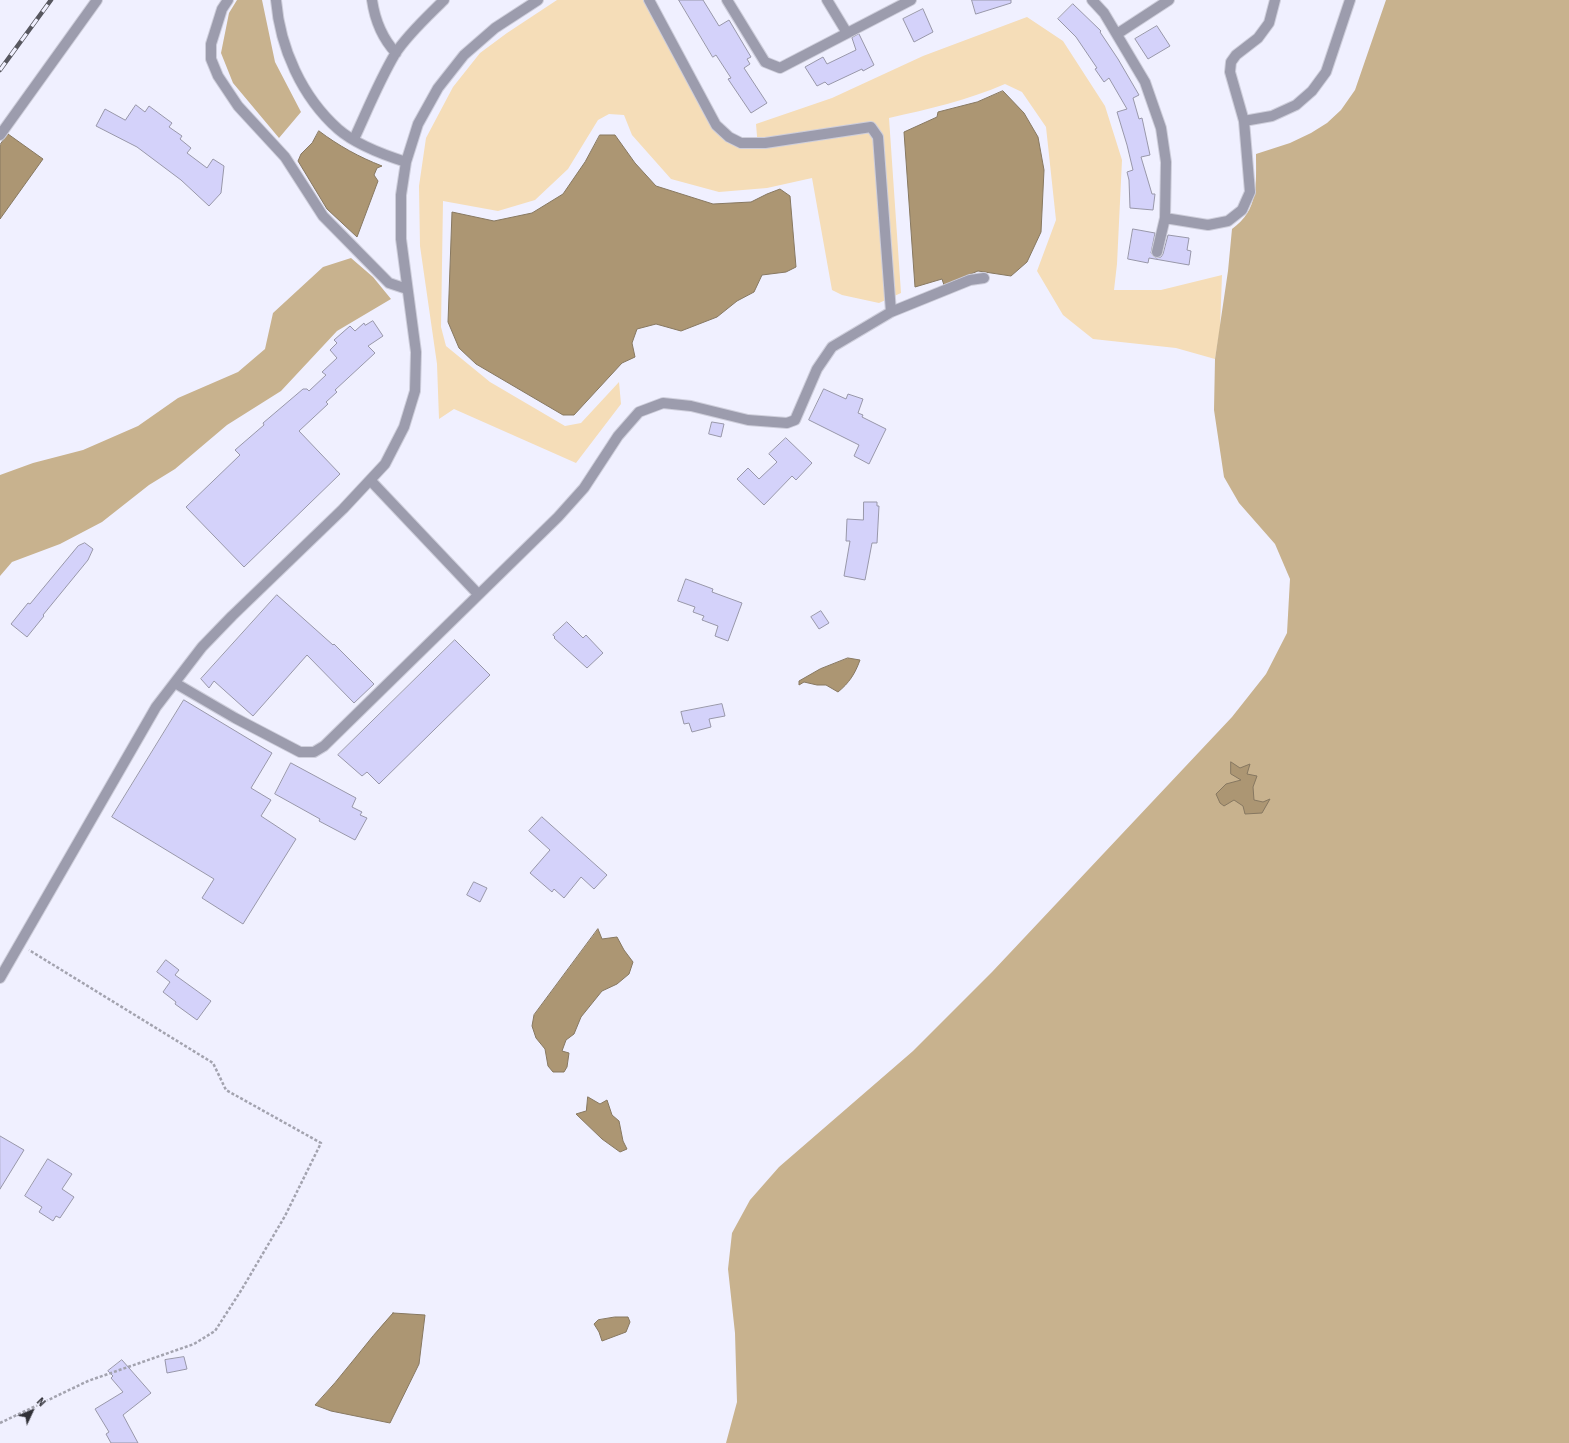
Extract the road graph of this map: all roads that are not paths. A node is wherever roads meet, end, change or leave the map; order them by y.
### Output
1 (97, 0) edge
2 (228, 0) edge
3 (276, 0) edge
4 (372, 0) edge
5 (444, 0) edge
6 (538, 0) edge
7 (649, 0) edge
8 (727, 0) edge
9 (827, 0) edge
10 (911, 0) edge
11 (1092, 0) edge
12 (1169, 0) edge
13 (1274, 0) edge
14 (1350, 0) edge
15 (1152, 4) edge
16 (847, 33) junction
17 (1117, 34) junction
18 (396, 53) junction
19 (1244, 121) junction
20 (0, 135) edge
21 (354, 139) junction
22 (406, 162) junction
23 (1165, 218) junction
24 (1157, 252) dead end
25 (984, 278) dead end
26 (407, 289) junction
27 (891, 312) junction
28 (371, 481) junction
29 (478, 594) junction
30 (175, 683) junction
31 (0, 978) edge

1 - 20 street
2 - 26 street
3 - 21 street
4 - 18 street
5 - 18 street
6 - 22 street
7 - 27 street
8 - 16 street
9 - 16 street
10 - 16 street
11 - 17 street
12 - 15 street
13 - 19 street
14 - 19 street
15 - 17 street
17 - 23 street
18 - 21 street
19 - 23 street
21 - 22 street
22 - 26 street
23 - 24 street
25 - 27 street
26 - 28 street
27 - 29 street
28 - 29 street
28 - 30 street
29 - 30 street
30 - 31 street

